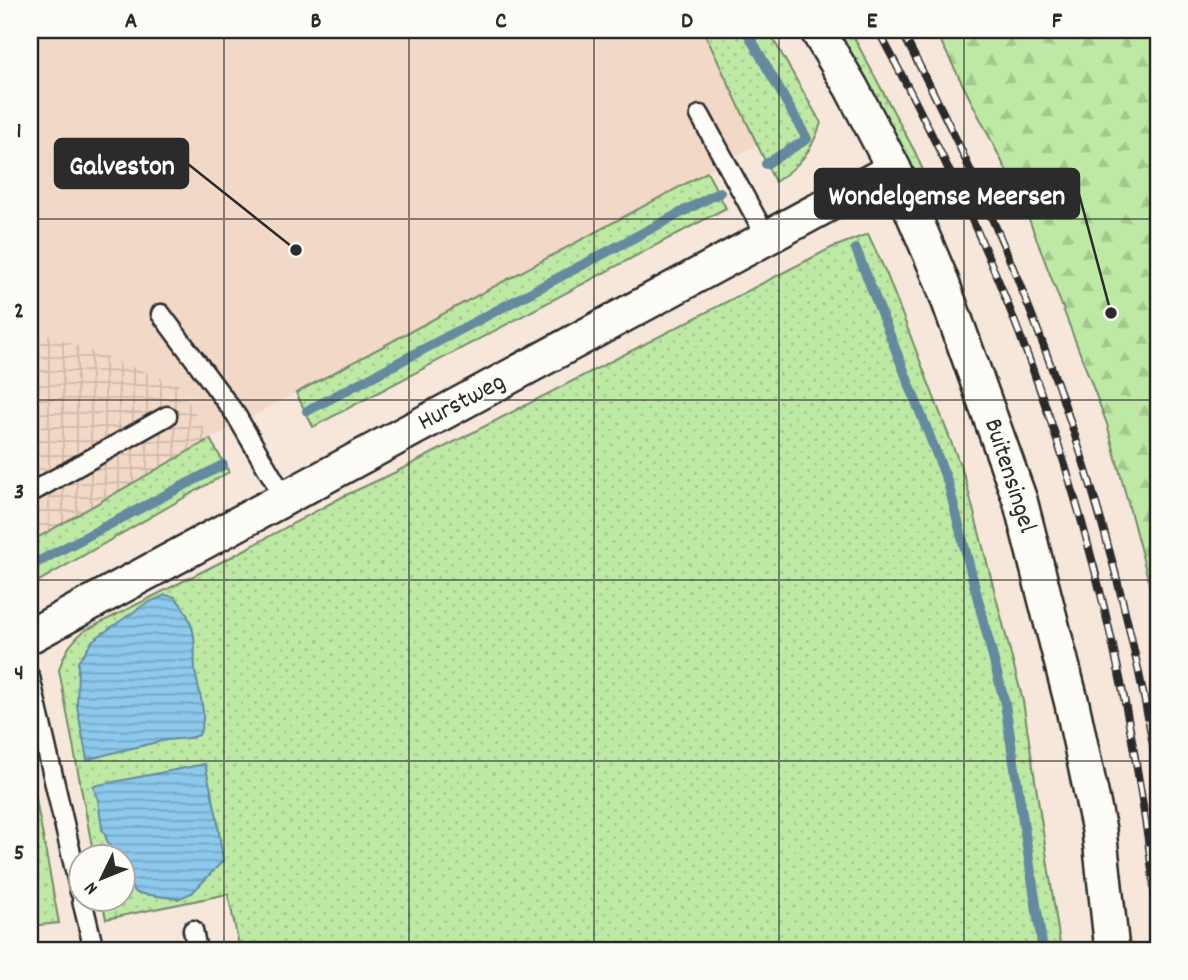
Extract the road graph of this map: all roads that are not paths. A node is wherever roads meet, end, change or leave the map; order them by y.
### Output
1 (817, 30) edge
2 (700, 115) dead end
3 (894, 169) junction
4 (767, 238) junction
5 (161, 314) dead end
6 (167, 416) dead end
7 (30, 493) edge
8 (285, 499) junction
9 (30, 636) edge
10 (30, 677) edge
11 (69, 844) edge
12 (85, 914) edge
13 (193, 930) dead end
14 (94, 950) edge
15 (197, 950) edge
16 (1112, 950) edge

1 - 3 street, Buitensingel
2 - 4 lane
3 - 4 street, Hurstweg
3 - 16 street, Buitensingel
4 - 8 street, Hurstweg
5 - 8 lane
6 - 7 lane
8 - 9 street, Hurstweg
10 - 11 lane
12 - 14 lane
13 - 15 lane

